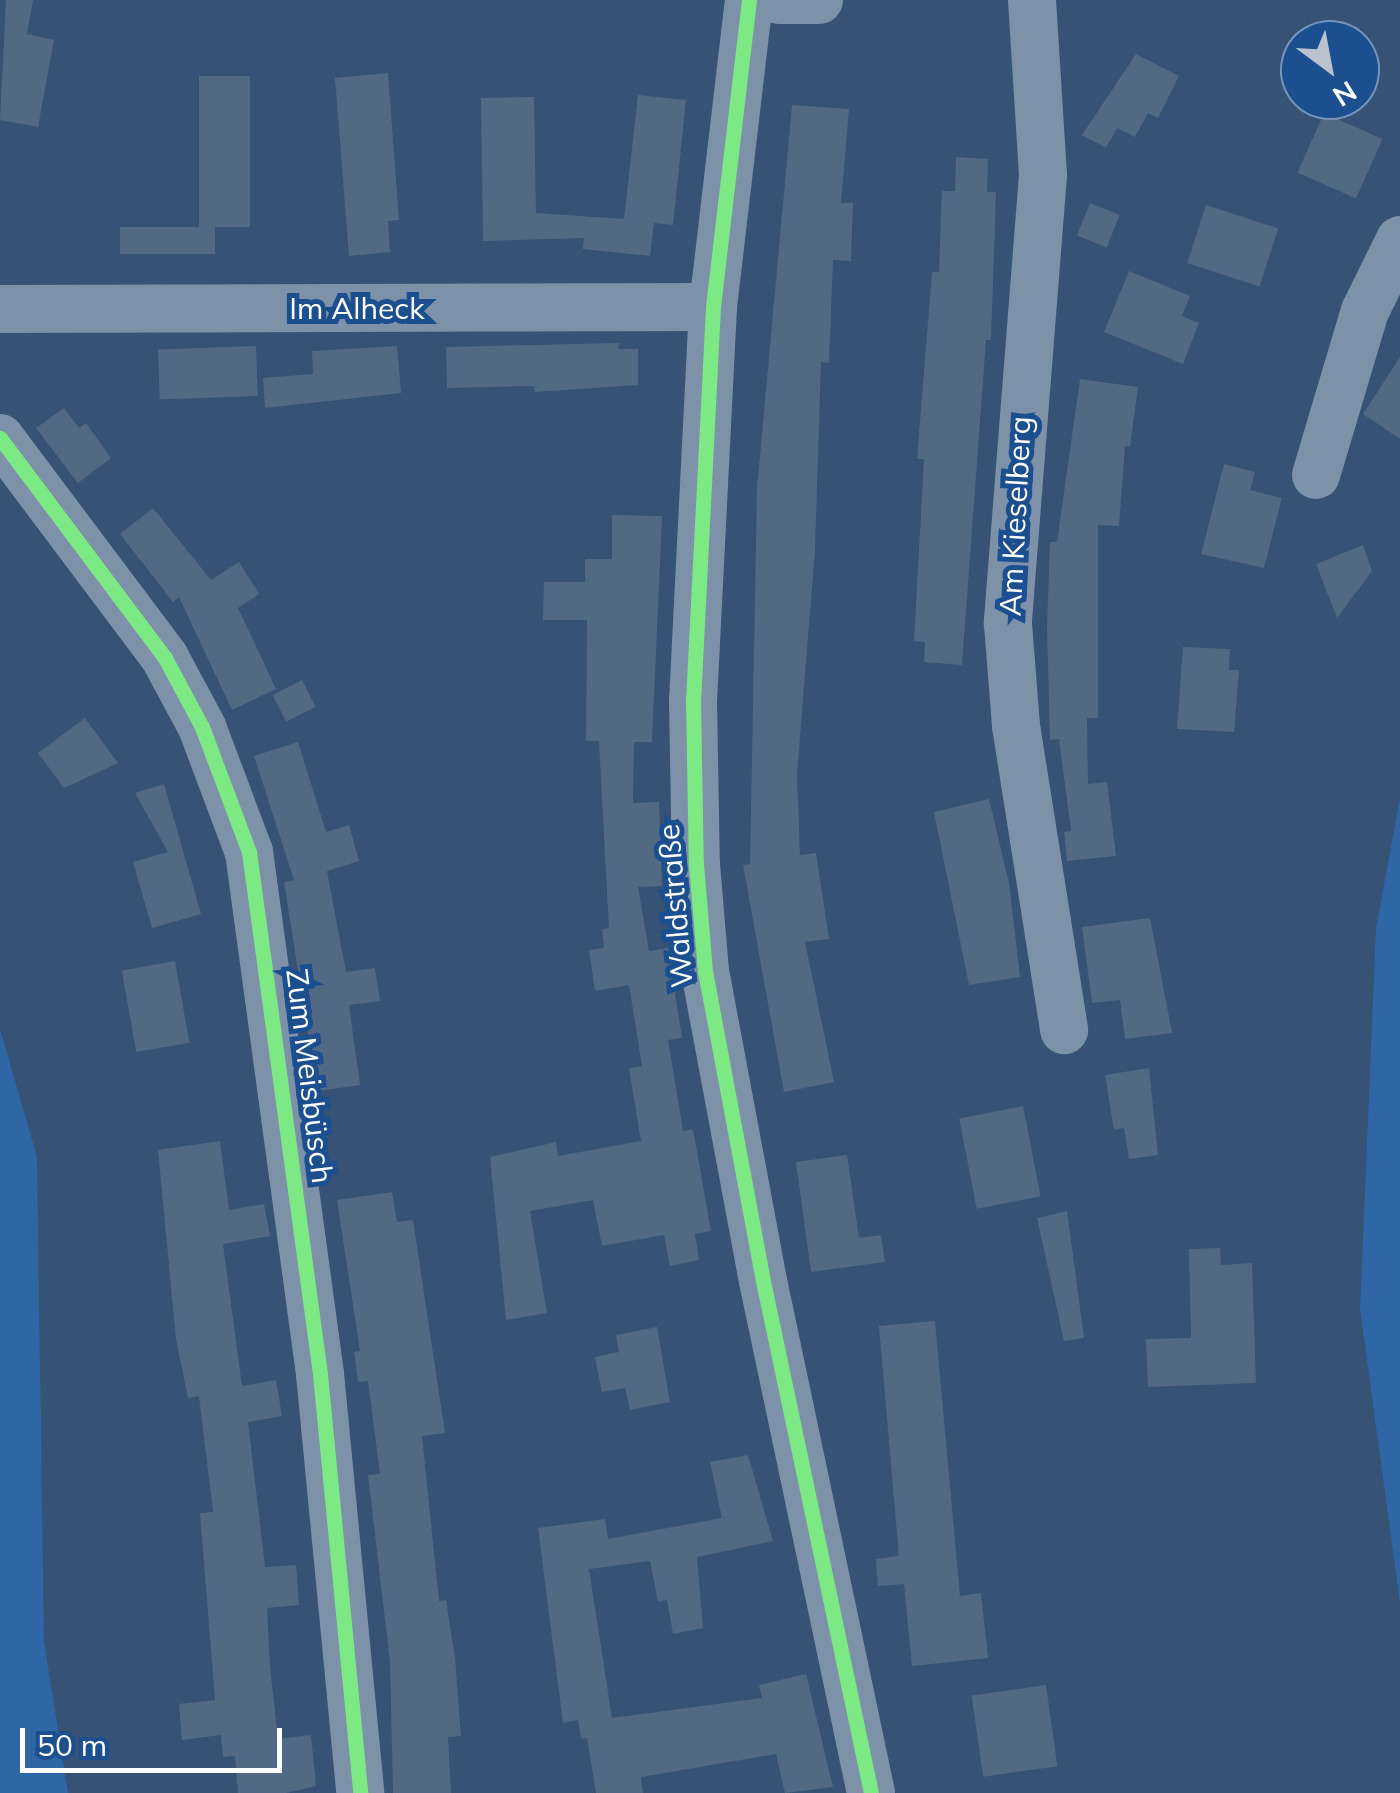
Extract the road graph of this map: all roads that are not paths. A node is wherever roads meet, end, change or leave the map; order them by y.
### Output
1 (749, 0) edge
2 (779, 0) edge
3 (819, 0) edge
4 (1032, 0) edge
5 (1400, 240) edge
6 (714, 307) junction
7 (0, 310) edge
8 (0, 438) edge
9 (1316, 475) dead end
10 (1064, 1030) dead end
11 (360, 1793) edge
12 (871, 1793) edge

1 - 6 street, Waldstraße
2 - 3 street
4 - 10 street, Am Kieselberg
5 - 9 street
6 - 7 street, Im Alheck
6 - 12 street, Waldstraße
8 - 11 street, Zum Meisbüsch

